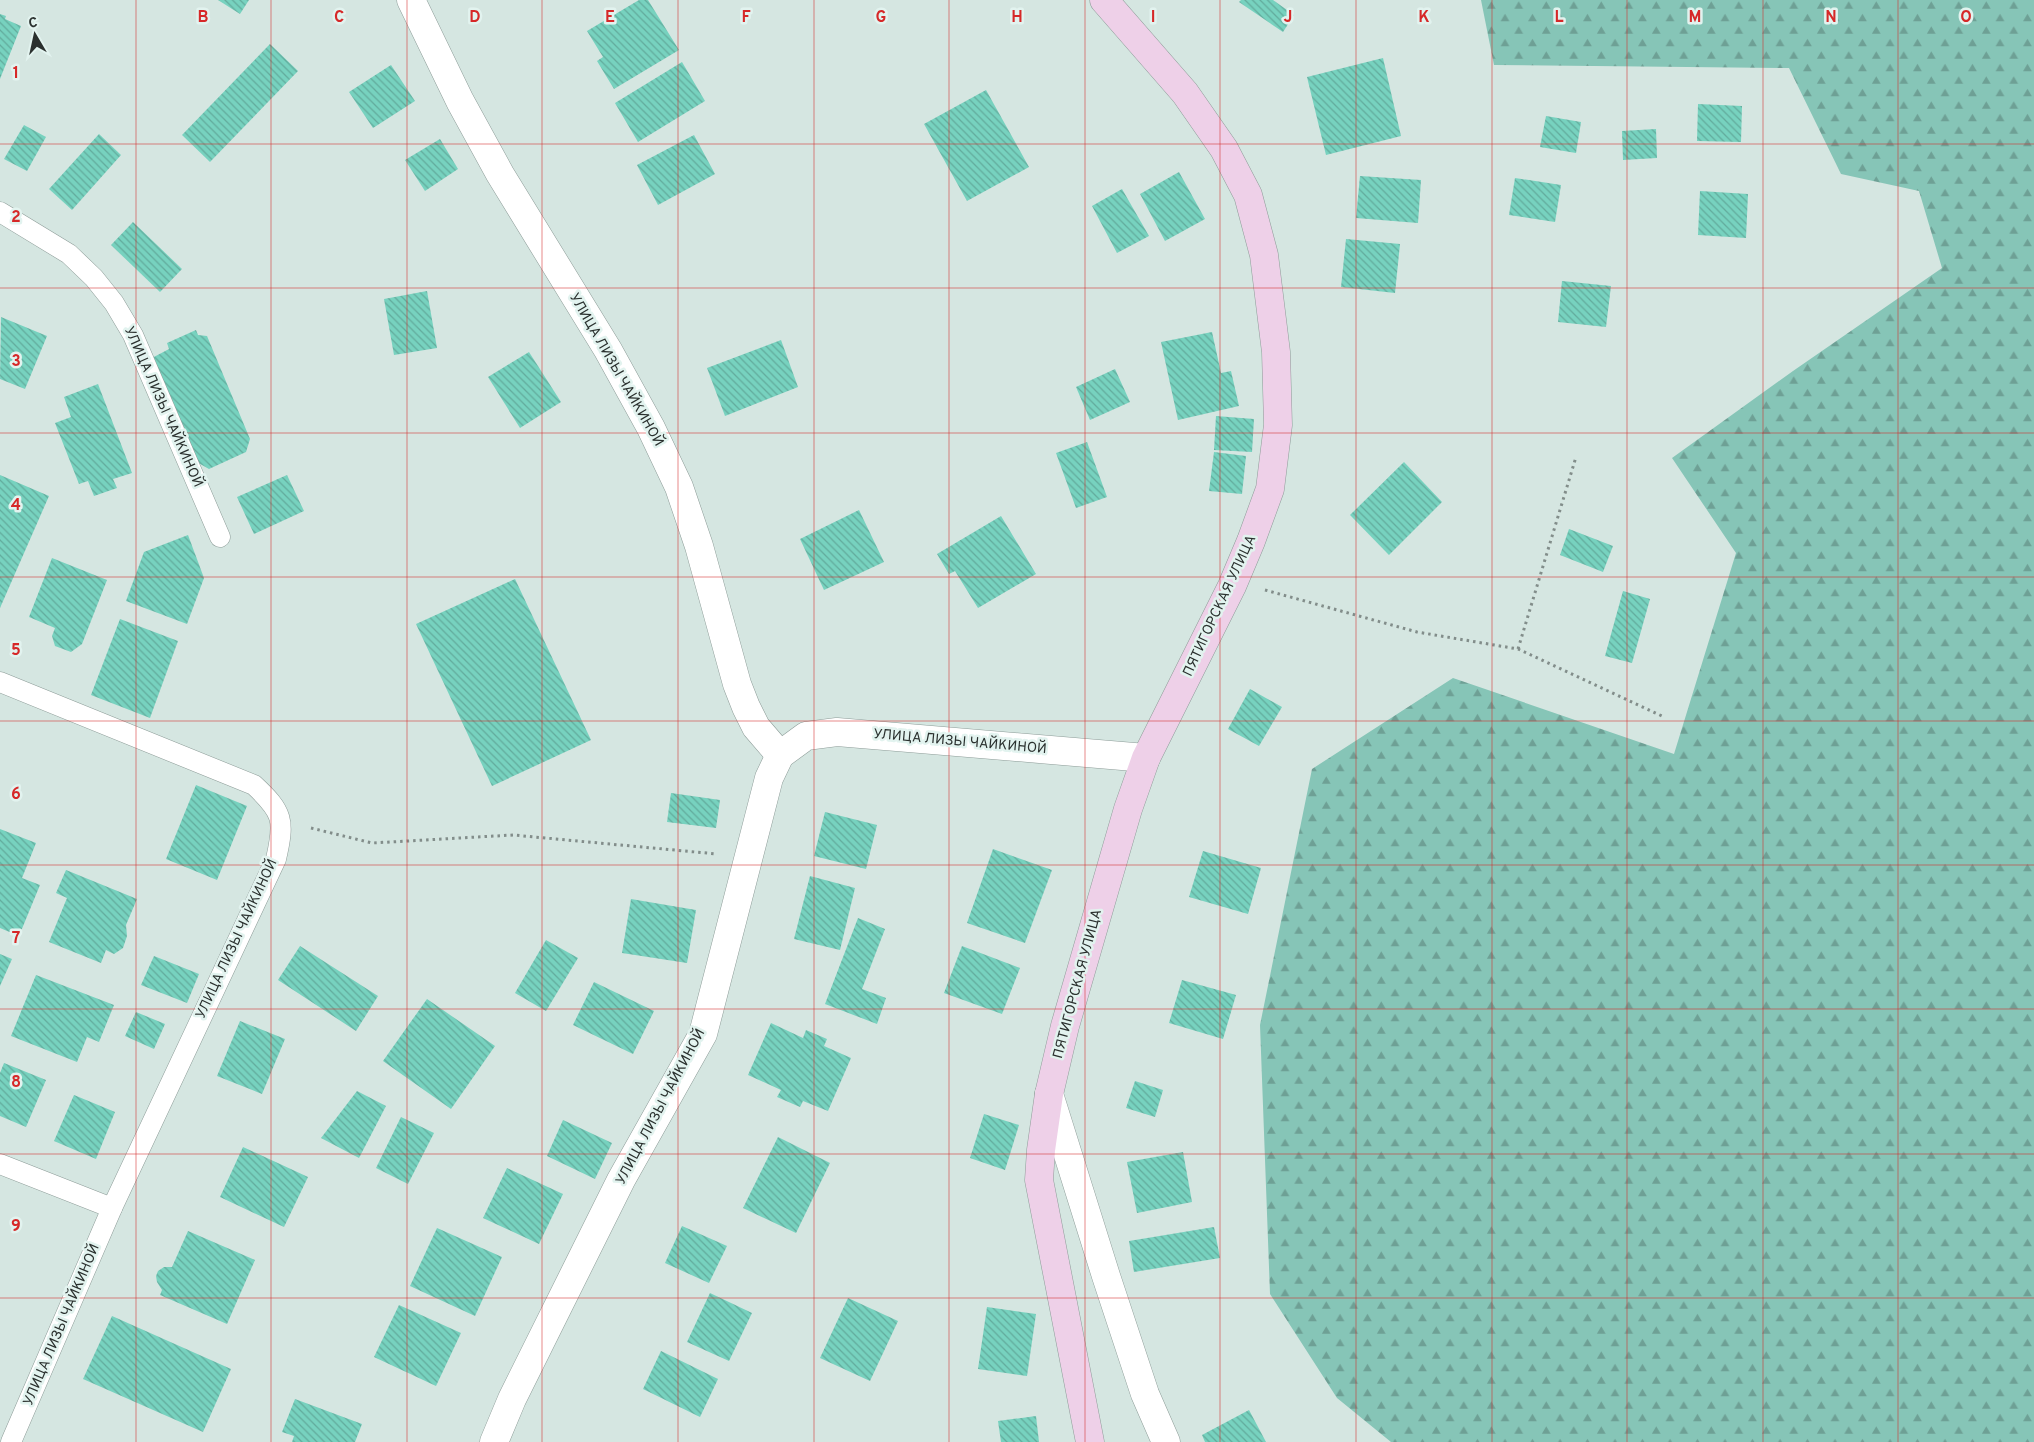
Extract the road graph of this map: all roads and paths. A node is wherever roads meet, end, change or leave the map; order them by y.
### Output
1 (411, 0) edge
2 (1104, 0) edge
3 (0, 212) edge
4 (1576, 457) dead end
5 (220, 537) dead end
6 (1232, 586) junction
7 (1518, 649) junction
8 (0, 682) edge
9 (1662, 716) dead end
10 (780, 755) junction
11 (1146, 758) junction
12 (281, 821) junction
13 (748, 857) junction
14 (1049, 1094) junction
15 (0, 1164) edge
16 (112, 1208) junction
17 (11, 1442) edge
18 (494, 1442) edge
19 (1090, 1442) edge
20 (1166, 1442) edge

1 - 10 street, УЛИЦА ЛИЗЫ ЧАЙКИНОЙ
2 - 6 street, ПЯТИГОРСКАЯ УЛИЦА
3 - 5 lane, УЛИЦА ЛИЗЫ ЧАЙКИНОЙ
4 - 7 path
6 - 7 path
6 - 11 street, ПЯТИГОРСКАЯ УЛИЦА
7 - 9 path
8 - 12 lane
10 - 11 street, УЛИЦА ЛИЗЫ ЧАЙКИНОЙ
10 - 13 street, УЛИЦА ЛИЗЫ ЧАЙКИНОЙ
11 - 14 street, ПЯТИГОРСКАЯ УЛИЦА
12 - 13 path
12 - 16 lane, УЛИЦА ЛИЗЫ ЧАЙКИНОЙ
13 - 18 street, УЛИЦА ЛИЗЫ ЧАЙКИНОЙ
14 - 19 street, ПЯТИГОРСКАЯ УЛИЦА
14 - 20 street
15 - 16 lane
16 - 17 lane, УЛИЦА ЛИЗЫ ЧАЙКИНОЙ

